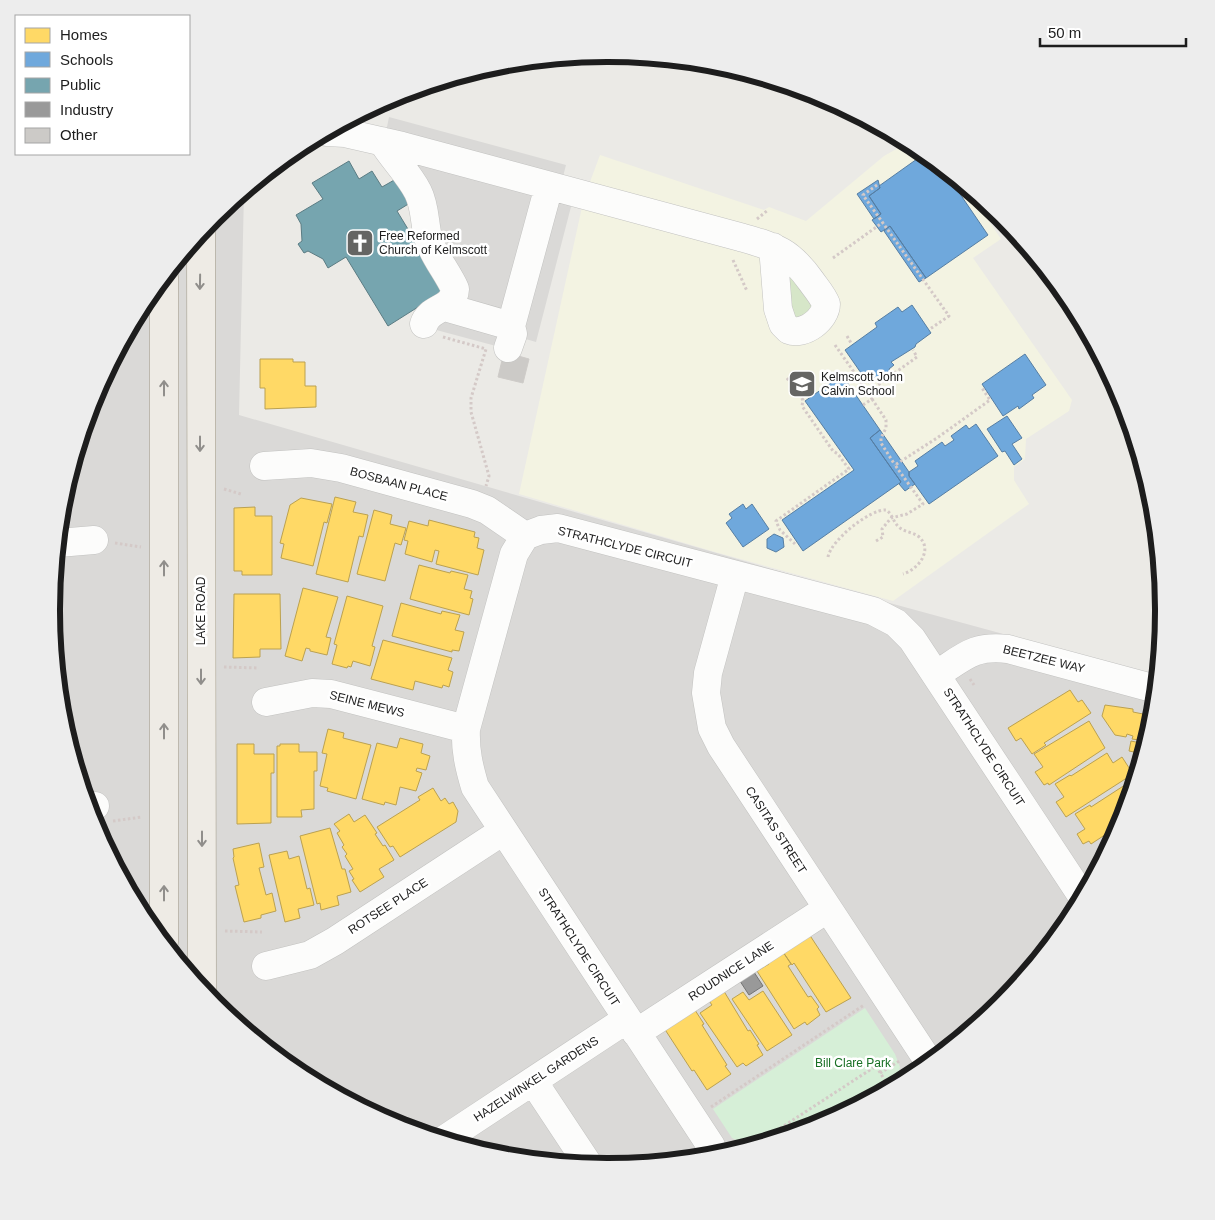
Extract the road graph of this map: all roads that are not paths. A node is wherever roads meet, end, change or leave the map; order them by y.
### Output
1 (340, 133) edge
2 (382, 141) junction
3 (549, 186) junction
4 (201, 244) edge
5 (773, 247) dead end
6 (164, 289) edge
7 (445, 307) junction
8 (429, 330) road end
9 (264, 466) dead end
10 (525, 536) junction
11 (94, 540) road end
12 (65, 542) edge
13 (735, 575) junction
14 (936, 675) junction
15 (1149, 687) edge
16 (266, 702) dead end
17 (466, 729) junction
18 (503, 830) junction
19 (1078, 890) edge
20 (827, 909) junction
21 (164, 931) edge
22 (266, 966) dead end
23 (202, 977) edge
24 (631, 1026) junction
25 (925, 1056) edge
26 (533, 1081) junction
27 (452, 1134) edge
28 (713, 1147) edge
29 (583, 1157) edge

1 - 2 street
2 - 3 street
2 - 7 street
3 - 5 street
3 - 7 street
4 -> 23 main road, LAKE ROAD
21 -> 6 main road
7 - 8 street
9 - 10 street, BOSBAAN PLACE
10 - 13 street, STRATHCLYDE CIRCUIT
10 - 17 street, STRATHCLYDE CIRCUIT
11 - 12 street
13 - 14 street, STRATHCLYDE CIRCUIT
13 - 20 street, CASITAS STREET
14 - 15 street, BEETZEE WAY
14 - 19 street, STRATHCLYDE CIRCUIT
16 - 17 street, SEINE MEWS
17 - 18 street, STRATHCLYDE CIRCUIT
18 - 22 street, ROTSEE PLACE
18 - 24 street, STRATHCLYDE CIRCUIT
20 - 24 street, ROUDNICE LANE
20 - 25 street, CASITAS STREET
24 - 26 street, HAZELWINKEL GARDENS
24 - 28 street, STRATHCLYDE CIRCUIT
26 - 27 street, HAZELWINKEL GARDENS
26 - 29 street

